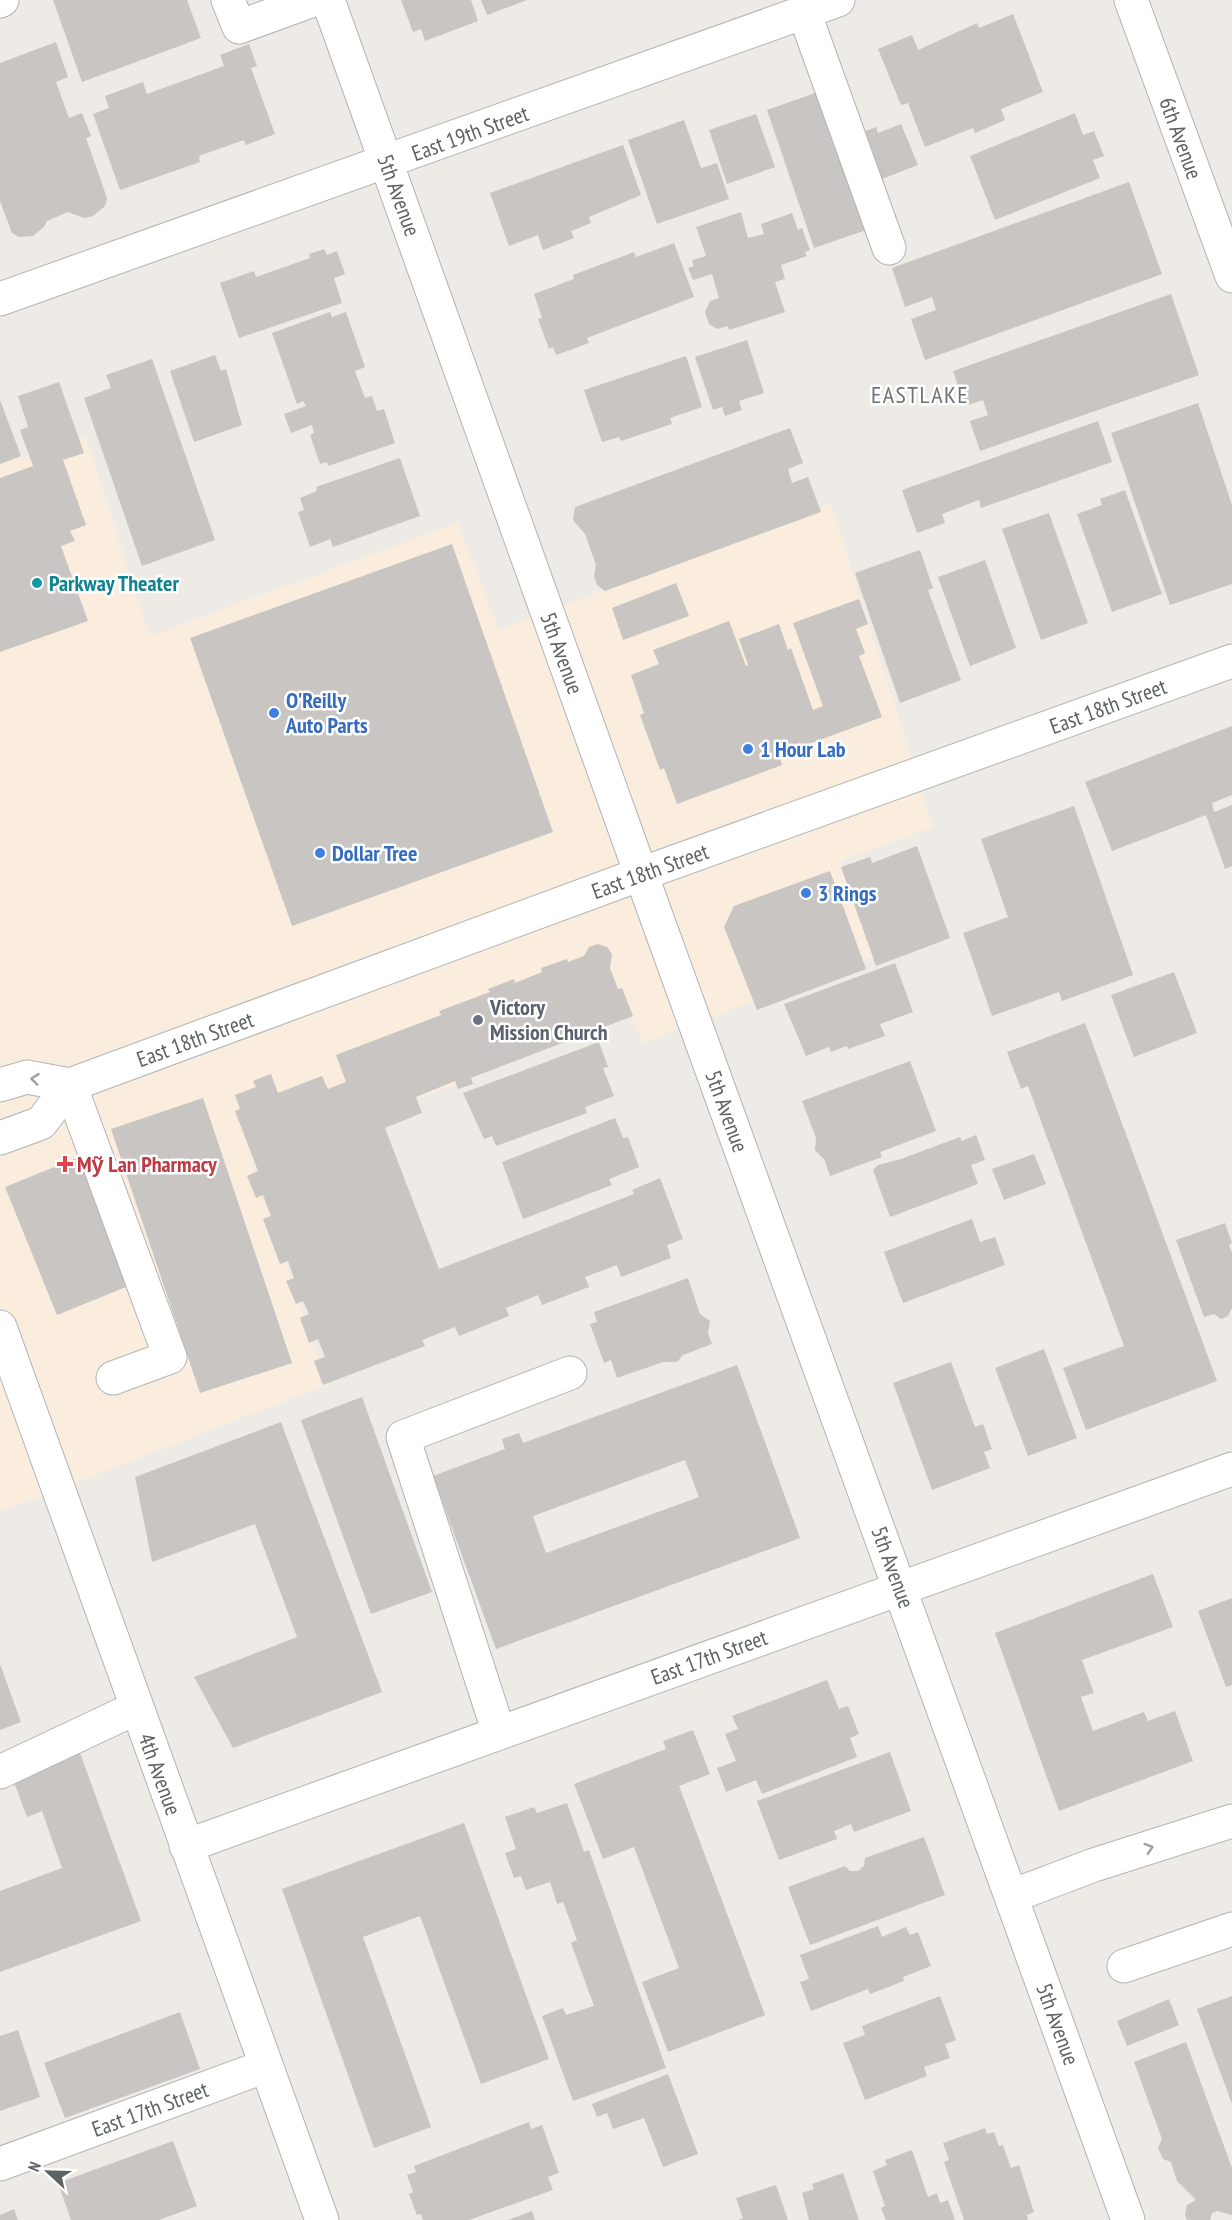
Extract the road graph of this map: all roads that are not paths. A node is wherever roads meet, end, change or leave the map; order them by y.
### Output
1 (228, 0) edge
2 (314, 0) edge
3 (328, 0) edge
4 (838, 0) edge
5 (1131, 0) edge
6 (804, 12) junction
7 (387, 162) junction
8 (1226, 239) edge
9 (888, 248) dead end
10 (1232, 276) edge
11 (0, 298) edge
12 (1232, 661) edge
13 (641, 874) junction
14 (0, 1085) edge
15 (70, 1085) junction
16 (0, 1138) edge
17 (0, 1327) edge
18 (570, 1373) dead end
19 (113, 1378) dead end
20 (1232, 1469) edge
21 (900, 1588) junction
22 (136, 1707) junction
23 (499, 1733) junction
24 (0, 1772) edge
25 (1232, 1821) edge
26 (186, 1846) junction
27 (1012, 1896) junction
28 (1232, 1929) edge
29 (1124, 1966) dead end
30 (266, 2066) junction
31 (0, 2164) edge
32 (322, 2220) edge
33 (1128, 2220) edge

1 - 2 street
3 - 7 street, 5th Avenue
4 - 6 street, East 19th Street
5 - 8 street, 6th Avenue
6 - 7 street, East 19th Street
6 - 9 street
7 - 11 street, East 19th Street
7 - 13 street, 5th Avenue
8 - 10 street, 6th Avenue
12 - 13 street, East 18th Street
13 - 15 street, East 18th Street
13 - 21 street, 5th Avenue
15 -> 14 street
15 - 16 street
15 - 19 street
17 - 22 street, 4th Avenue
18 - 23 street
20 - 21 street, East 17th Street
21 - 23 street, East 17th Street
21 - 27 street, 5th Avenue
22 - 24 street
22 - 26 street, 4th Avenue
23 - 26 street, East 17th Street
27 -> 25 street
26 - 30 street, 4th Avenue
27 - 33 street, 5th Avenue
28 - 29 street
30 - 31 street, East 17th Street
30 - 32 street, 4th Avenue

